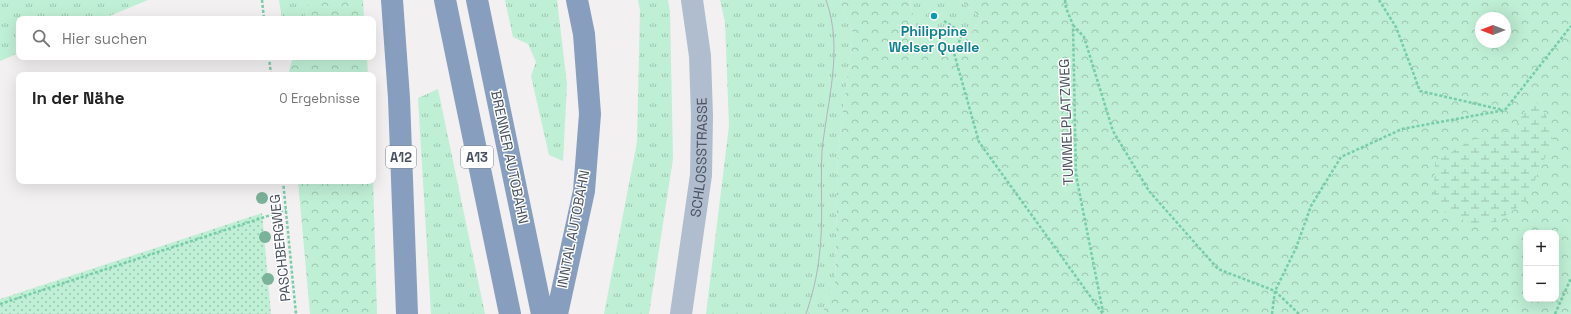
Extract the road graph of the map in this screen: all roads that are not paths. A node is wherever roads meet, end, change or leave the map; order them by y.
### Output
1 (392, 0) edge
2 (445, 0) edge
3 (477, 0) edge
4 (577, 0) edge
5 (692, 0) edge
6 (407, 314) edge
7 (510, 314) edge
8 (542, 314) edge
9 (557, 314) edge
10 (681, 314) edge

1 - 6 highway, A12
2 - 7 highway, A13
3 - 8 highway, BRENNER AUTOBAHN / A13
4 - 9 highway, INNTAL AUTOBAHN
5 - 10 main road, SCHLOSSSTRASSE

